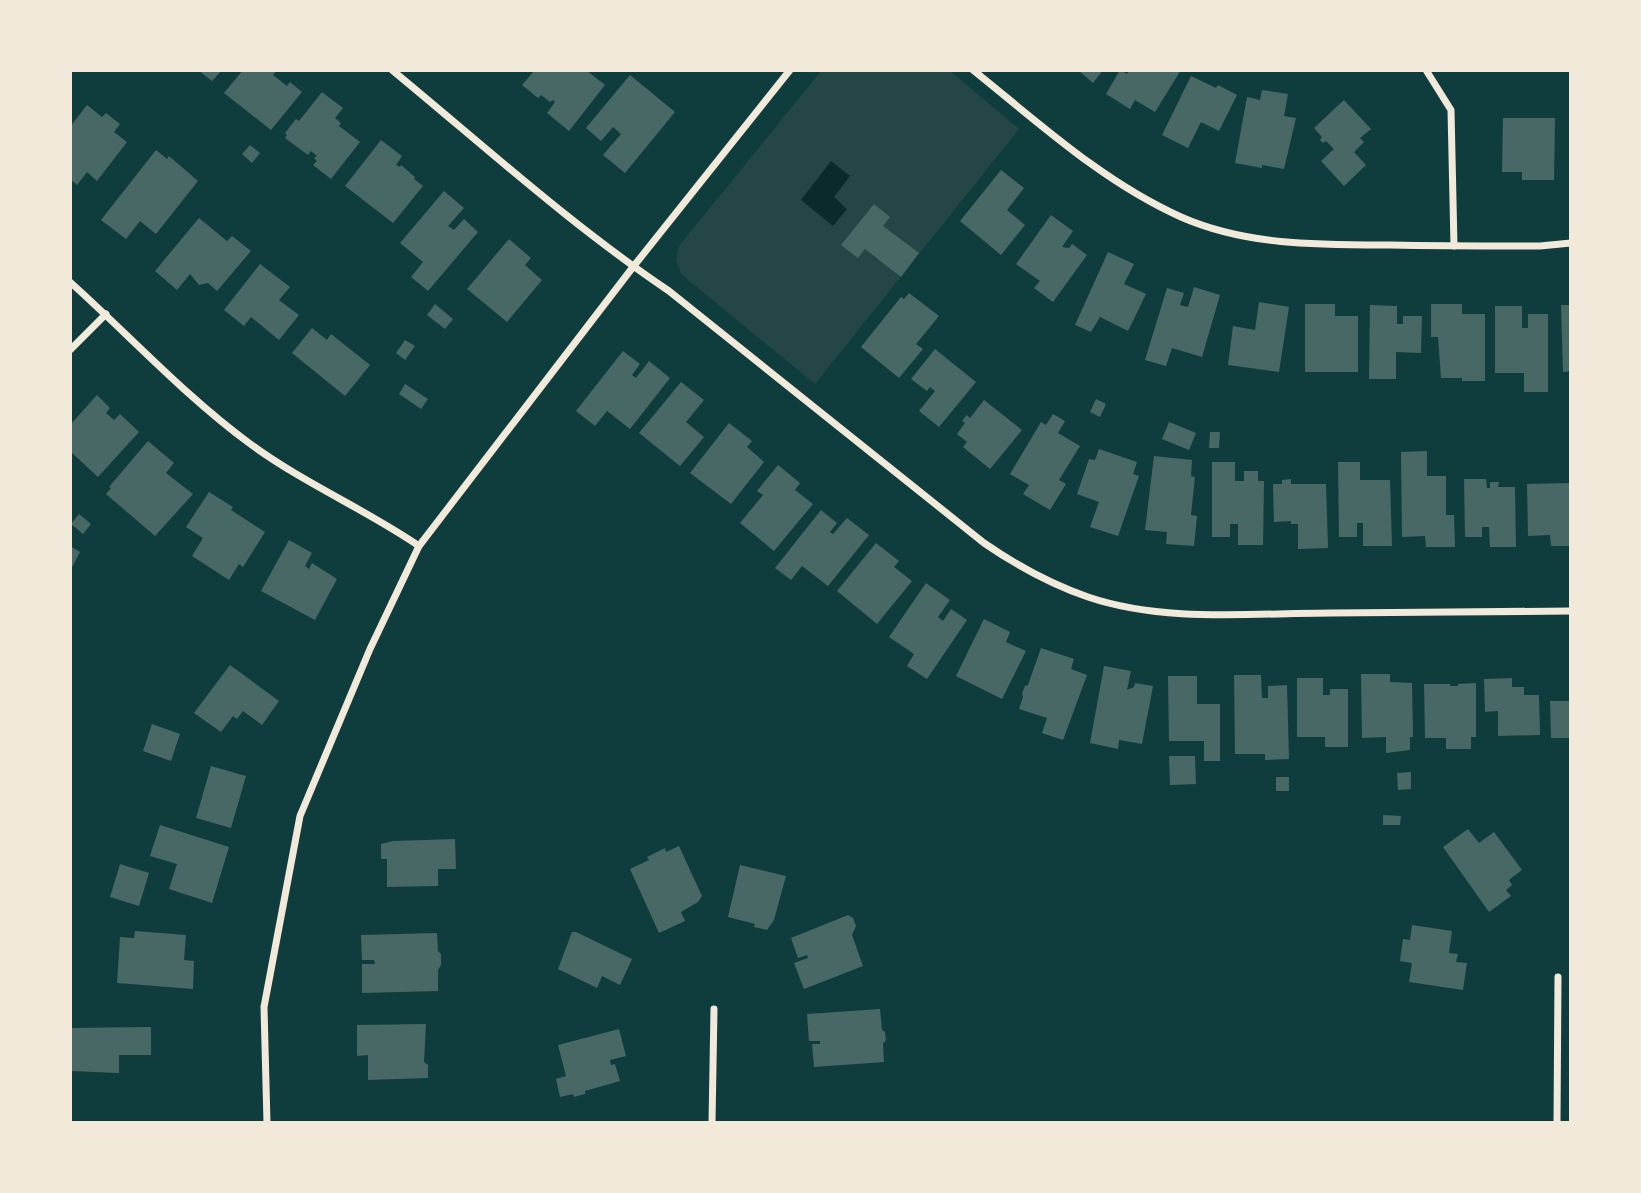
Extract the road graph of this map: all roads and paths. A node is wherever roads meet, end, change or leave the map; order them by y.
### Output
1 (392, 70) edge
2 (790, 70) edge
3 (973, 70) edge
4 (1426, 70) edge
5 (1571, 243) edge
6 (1454, 246) junction
7 (633, 267) junction
8 (70, 282) edge
9 (106, 314) junction
10 (70, 349) edge
11 (419, 546) junction
12 (1571, 611) edge
13 (1558, 977) dead end
14 (714, 1009) dead end
15 (267, 1123) edge
16 (712, 1123) edge
17 (1557, 1123) edge

1 - 7 street
2 - 7 street
3 - 6 street
4 - 6 street
5 - 6 street
7 - 11 street
7 - 12 street
8 - 9 street
9 - 10 street
9 - 11 street
11 - 15 street
13 - 17 street
14 - 16 street

